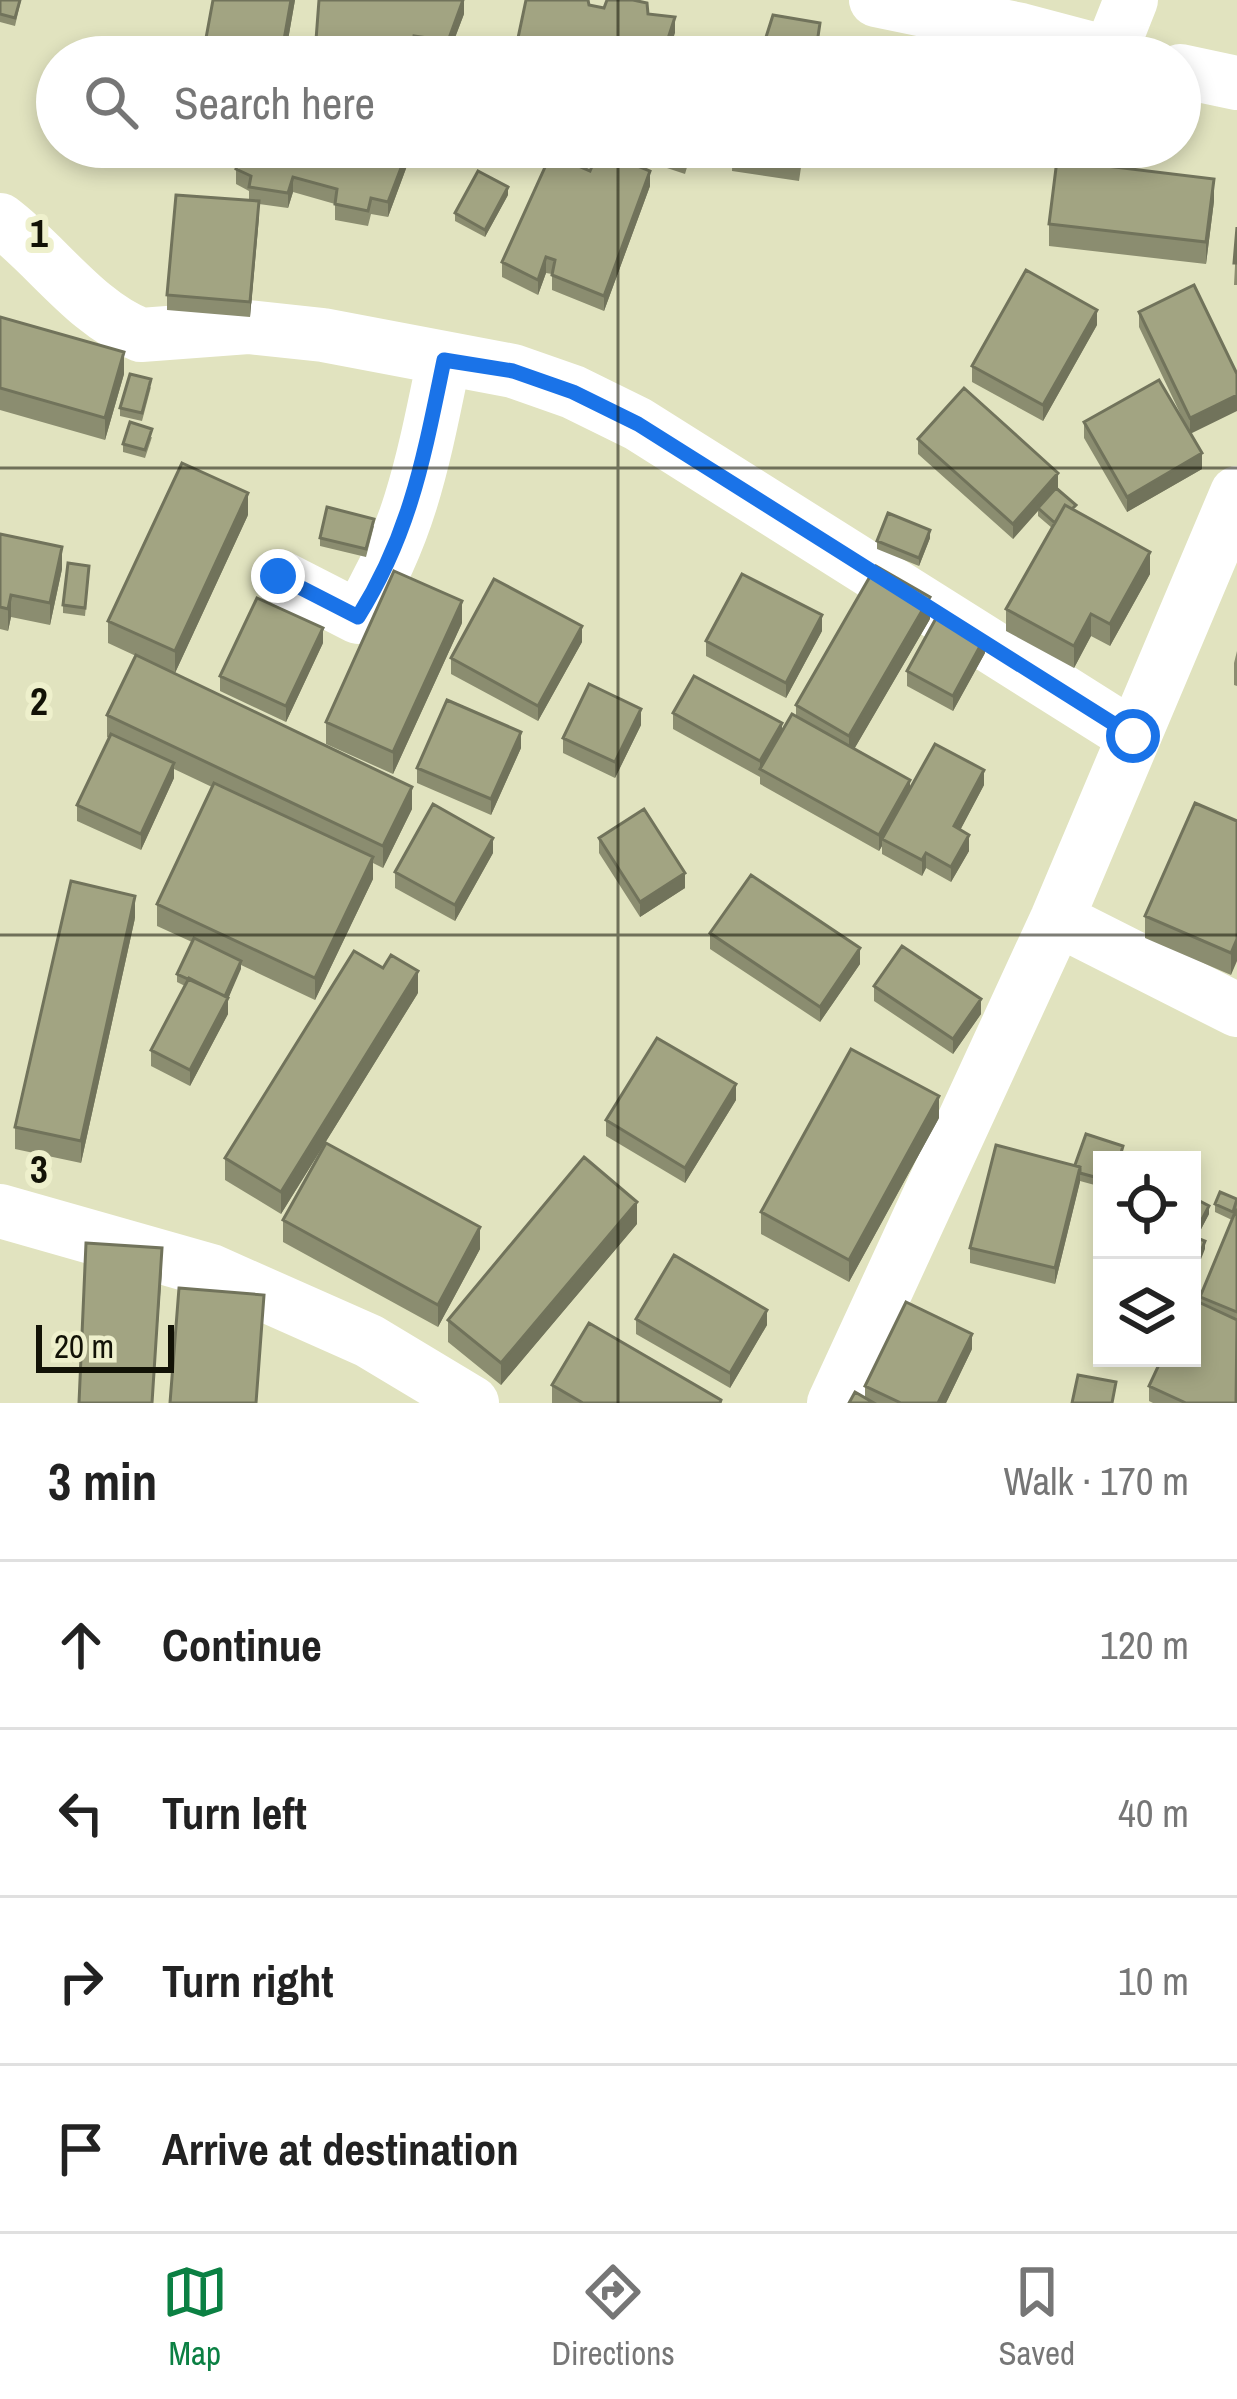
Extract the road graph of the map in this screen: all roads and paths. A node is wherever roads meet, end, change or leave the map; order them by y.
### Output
1 (876, 0) edge
2 (1131, 0) edge
3 (1045, 36) edge
4 (1122, 36) edge
5 (1201, 75) edge
6 (1237, 83) edge
7 (0, 220) edge
8 (444, 360) junction
9 (1237, 493) edge
10 (278, 576) dead end
11 (1133, 736) junction
12 (1057, 919) junction
13 (1237, 1010) edge
14 (0, 1211) edge
15 (472, 1403) edge
16 (834, 1403) edge

1 - 3 street
2 - 4 street
5 - 6 street
7 - 8 street
8 - 10 street
8 - 11 street
9 - 11 street
11 - 12 street
12 - 13 street
12 - 16 street
14 - 15 street

